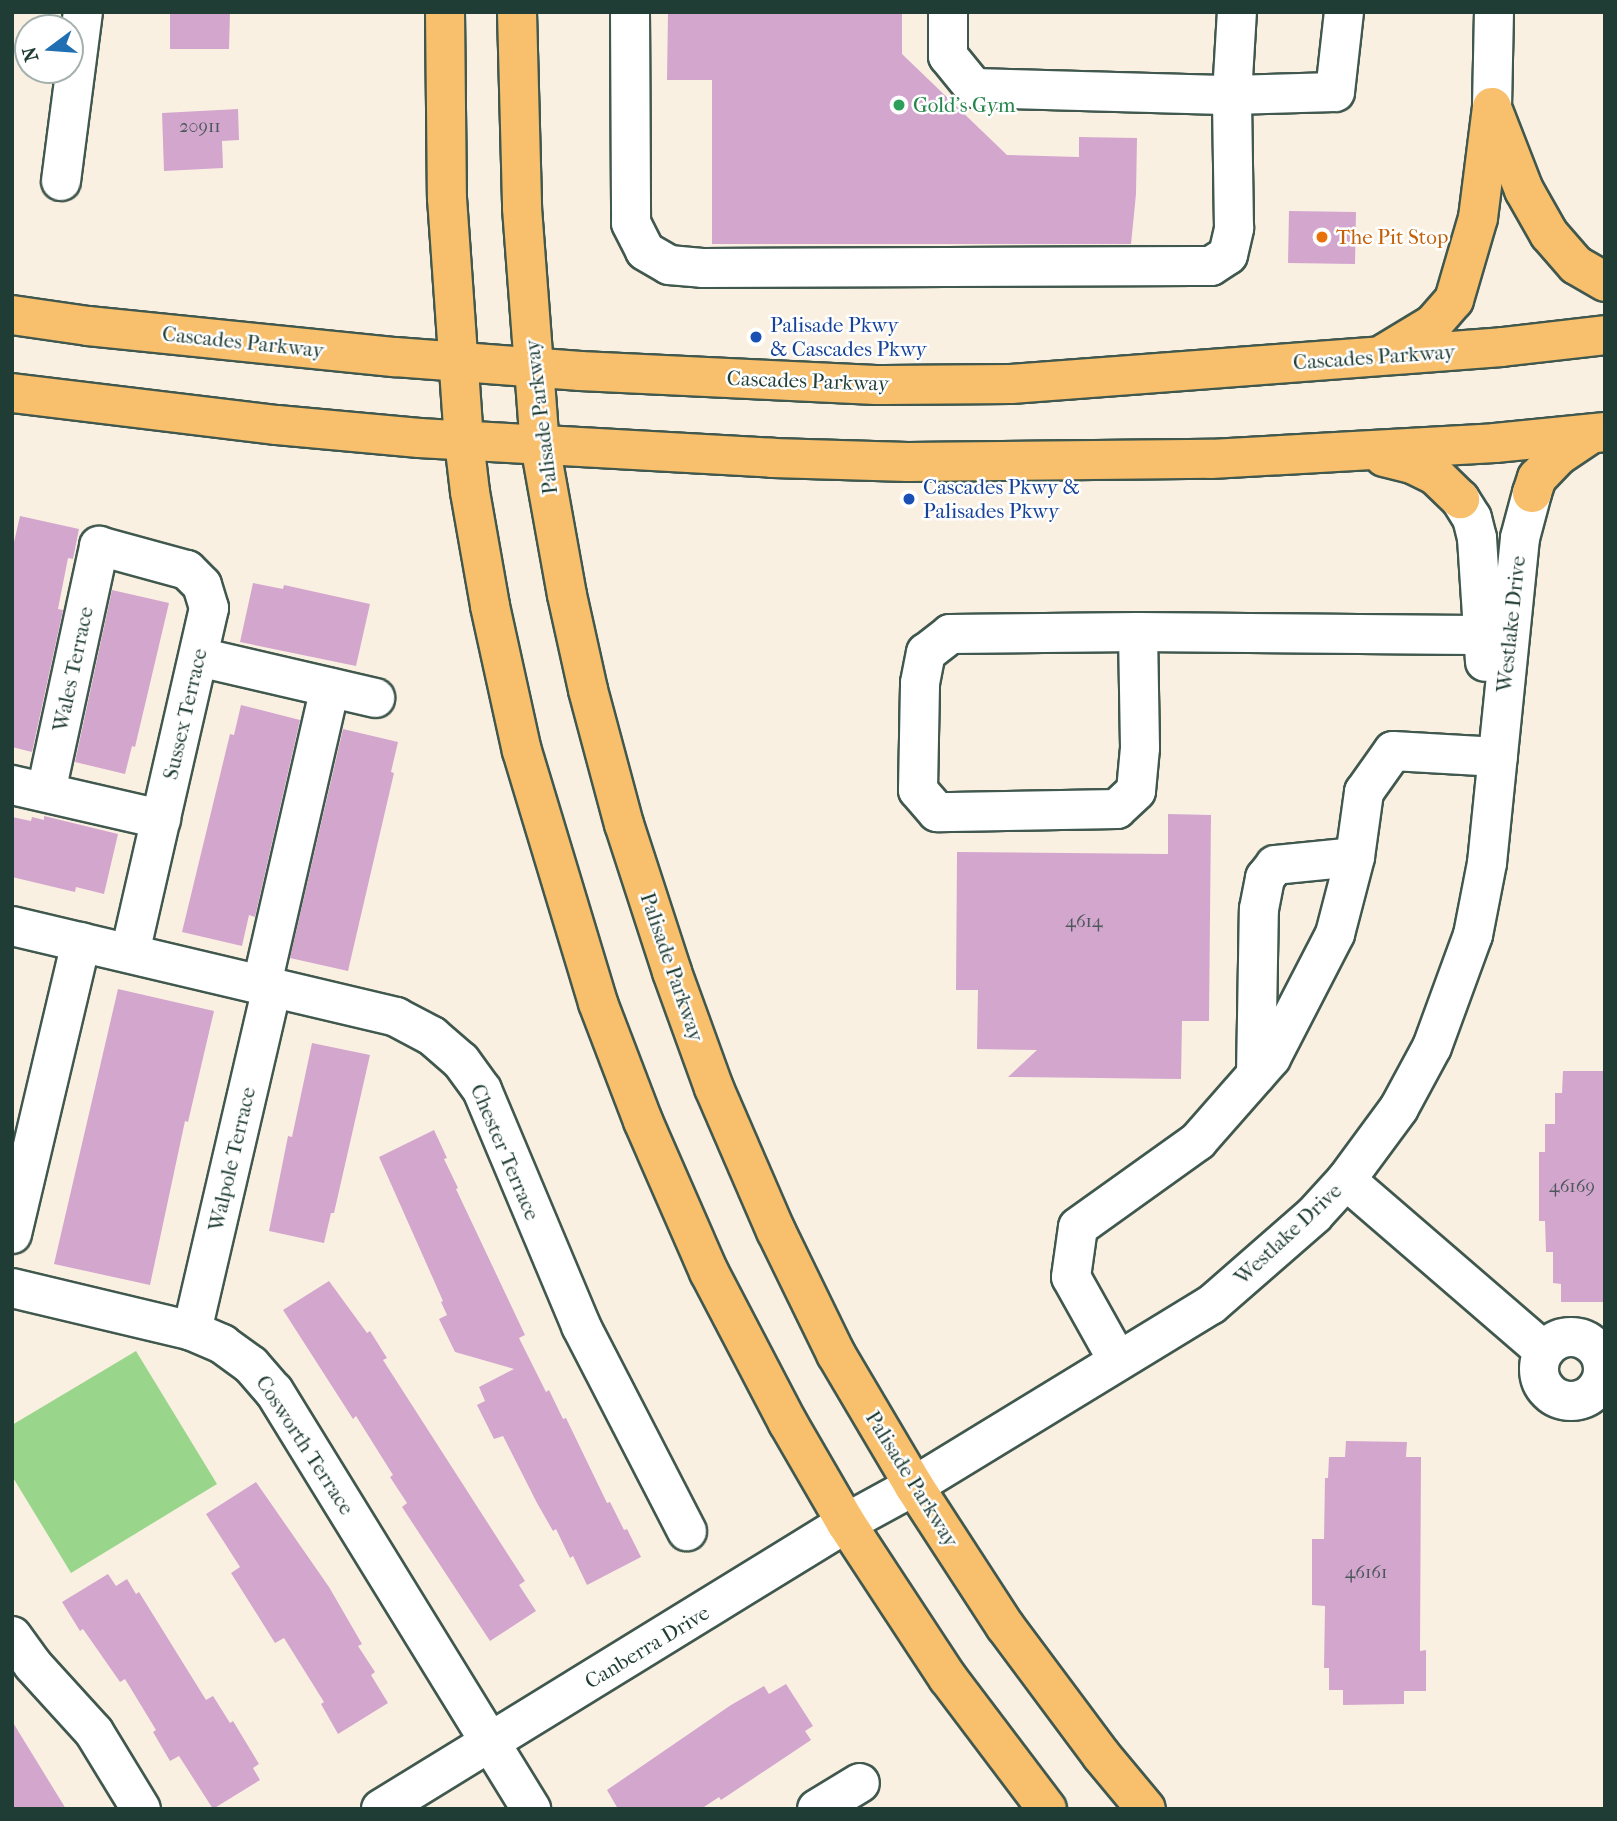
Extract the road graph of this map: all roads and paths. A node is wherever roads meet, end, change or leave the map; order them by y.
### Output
1 (83, 12) edge
2 (445, 12) edge
3 (517, 12) edge
4 (630, 12) edge
5 (948, 12) edge
6 (1237, 12) edge
7 (1344, 12) edge
8 (1494, 12) edge
9 (1232, 95) junction
10 (1492, 107) junction
11 (61, 181) dead end
12 (1605, 282) edge
13 (12, 315) edge
14 (1605, 335) edge
15 (1379, 357) junction
16 (458, 362) junction
17 (534, 367) junction
18 (12, 393) edge
19 (1599, 433) edge
20 (464, 441) junction
21 (540, 445) junction
22 (1358, 450) junction
23 (1532, 493) joint
24 (1460, 499) joint
25 (99, 546) joint
26 (1138, 632) junction
27 (1481, 635) junction
28 (199, 657) junction
29 (330, 688) junction
30 (375, 698) dead end
31 (1498, 757) junction
32 (29, 789) edge
33 (161, 819) junction
34 (1355, 857) junction
35 (12, 926) edge
36 (81, 942) junction
37 (130, 953) junction
38 (267, 985) junction
39 (1256, 1075) junction
40 (1346, 1180) junction
41 (12, 1234) edge
42 (12, 1287) edge
43 (192, 1331) junction
44 (1544, 1351) dead end
45 (1118, 1361) junction
46 (914, 1486) junction
47 (846, 1523) junction
48 (687, 1531) dead end
49 (12, 1636) edge
50 (490, 1742) junction
51 (860, 1783) dead end
52 (141, 1809) edge
53 (381, 1809) edge
54 (531, 1809) edge
55 (817, 1809) edge
56 (1047, 1809) edge
57 (1146, 1809) edge

1 - 11 street
2 - 16 main road
3 - 17 main road, Palisade Parkway
4 - 9 street
5 - 9 street
6 - 9 street
7 - 9 street
8 - 10 street
10 - 12 main road
10 - 15 main road
13 - 16 main road, Cascades Parkway
14 - 15 main road, Cascades Parkway
15 - 17 main road, Cascades Parkway
16 - 17 main road, Cascades Parkway
16 - 20 main road
17 - 21 main road, Palisade Parkway
18 - 20 main road
19 - 22 main road
19 - 23 main road
20 - 21 main road
20 - 47 main road
21 - 22 main road
21 - 46 main road, Palisade Parkway
22 - 24 main road
23 - 31 street, Westlake Drive
24 - 27 street, Westlake Drive
25 - 28 street, Sussex Terrace
25 - 32 street, Wales Terrace
26 - 26 street
26 - 27 street
27 - 31 street, Westlake Drive
28 - 29 street
28 - 33 street, Sussex Terrace
29 - 30 street
29 - 38 street, Walpole Terrace
31 - 34 street
31 - 40 street, Westlake Drive
32 - 33 street, Wales Terrace
33 - 37 street, Sussex Terrace
34 - 39 street
34 - 39 street
35 - 36 street, Chester Terrace
36 - 37 street, Chester Terrace
36 - 41 street
37 - 38 street, Chester Terrace
38 - 43 street, Walpole Terrace
38 - 48 street, Chester Terrace
39 - 45 street
40 - 44 street
40 - 45 street, Westlake Drive
42 - 43 street, Cosworth Terrace
43 - 50 street, Cosworth Terrace
45 - 46 street, Westlake Drive
46 - 47 street, Canberra Drive
46 - 57 main road, Palisade Parkway
47 - 50 street, Canberra Drive
47 - 56 main road
49 - 52 street
50 - 53 street, Canberra Drive
50 - 54 street, Cosworth Terrace
51 - 55 street

